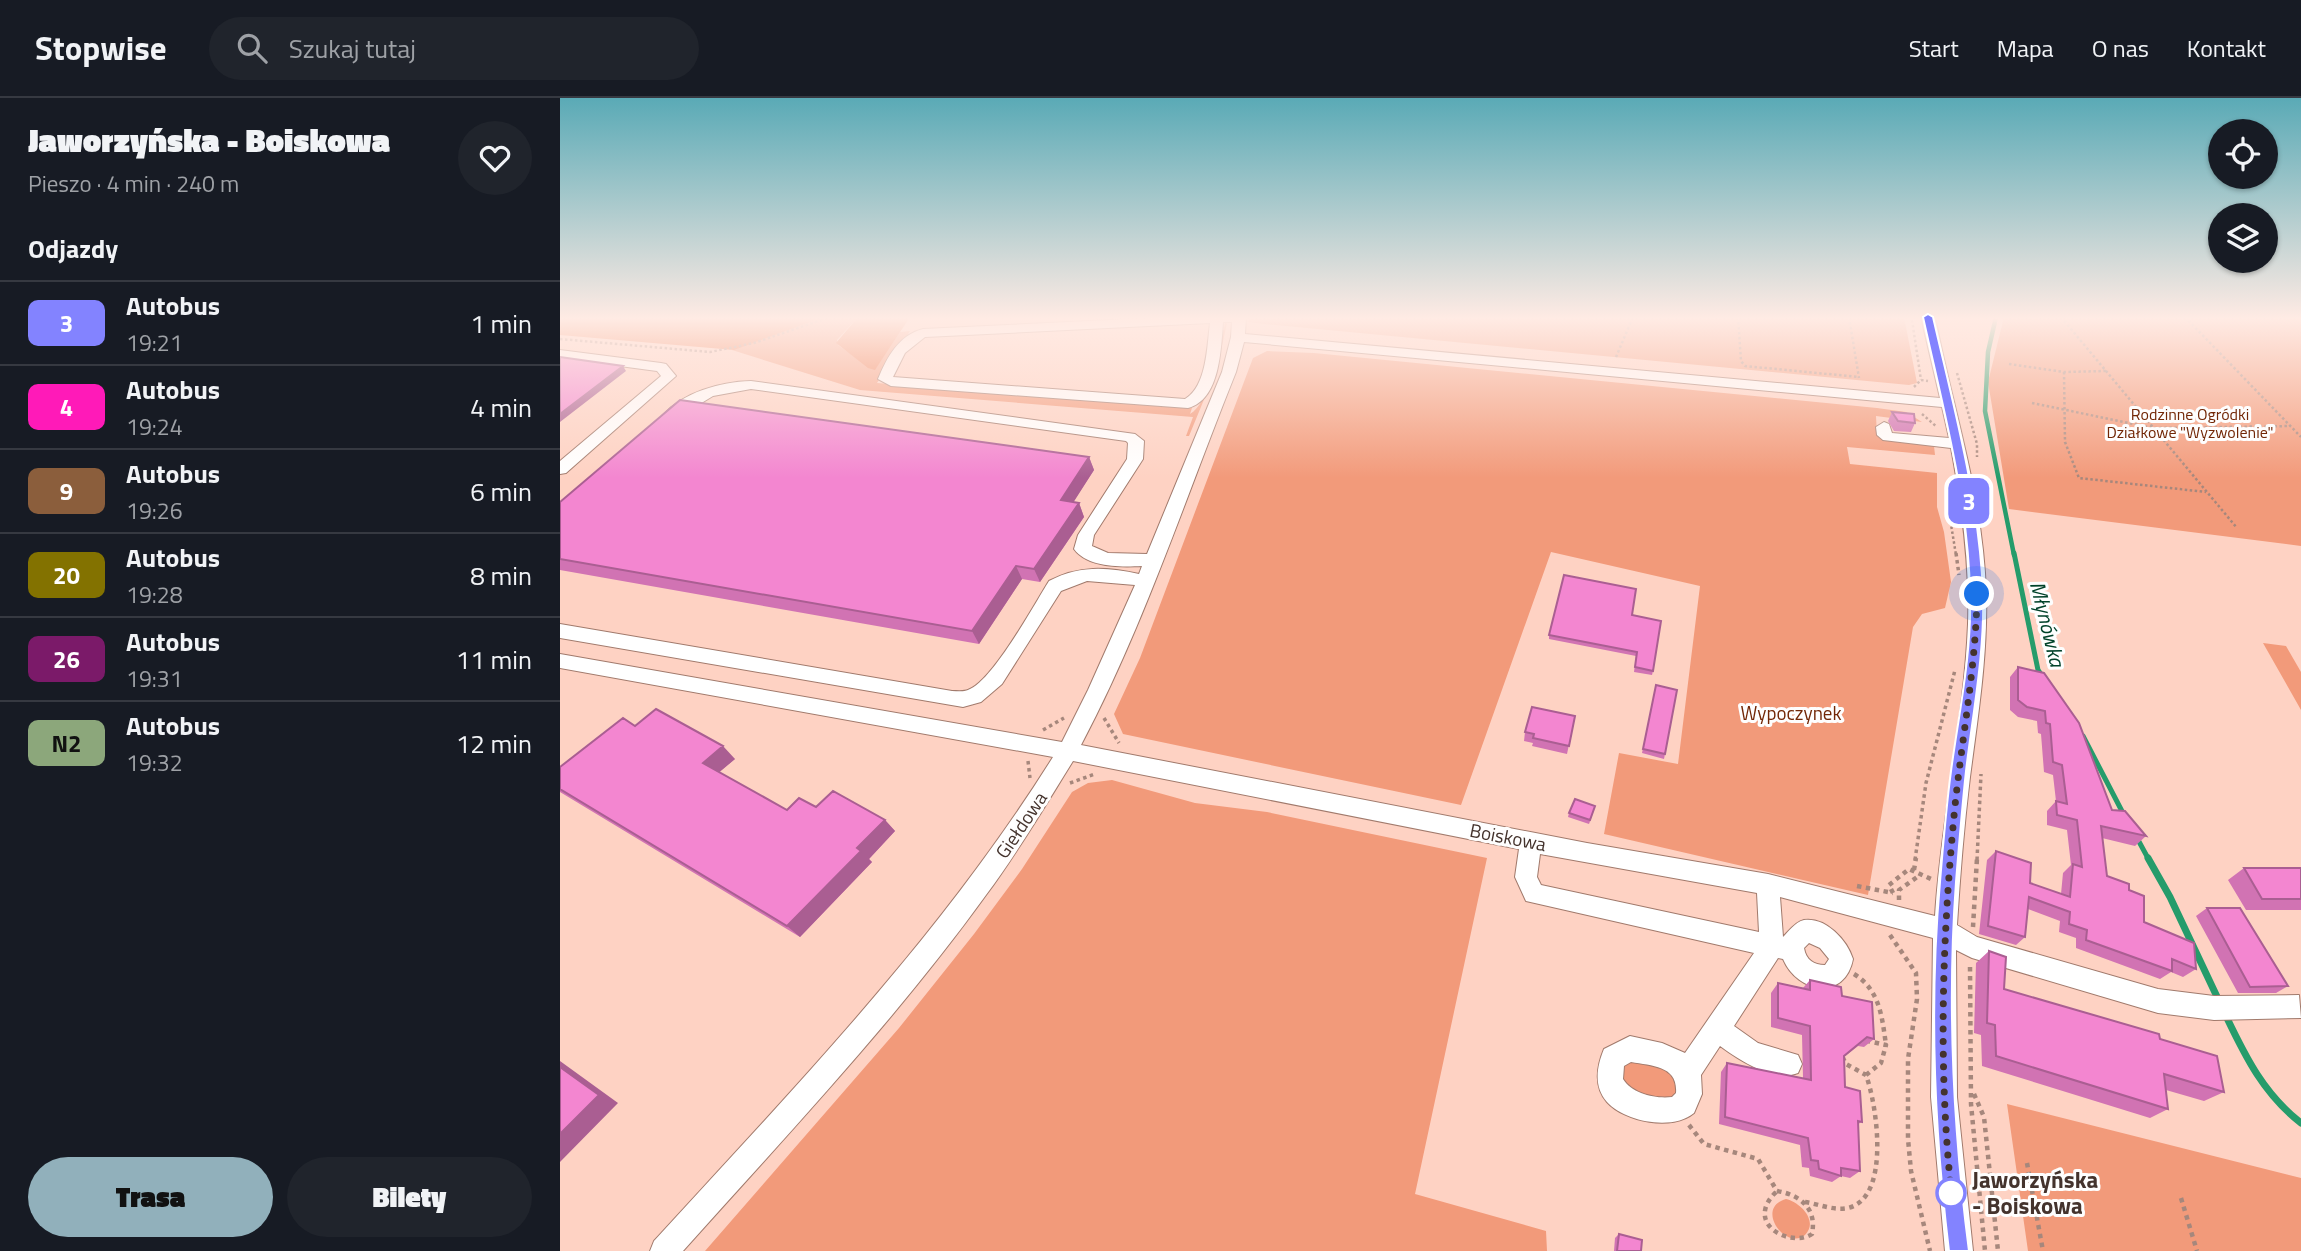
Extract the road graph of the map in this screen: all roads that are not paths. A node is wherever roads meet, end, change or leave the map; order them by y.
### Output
1 (664, 371) edge
2 (890, 371) edge
3 (1209, 371) edge
4 (1229, 371) edge
5 (1698, 371) edge
6 (1941, 371) edge
7 (1948, 403) junction
8 (658, 426) edge
9 (1884, 427) dead end
10 (1949, 443) junction
11 (560, 469) edge
12 (1083, 549) junction
13 (1153, 560) junction
14 (1069, 576) junction
15 (1145, 581) junction
16 (560, 631) edge
17 (560, 661) edge
18 (1067, 751) junction
19 (1532, 841) junction
20 (1768, 884) junction
21 (1945, 932) junction
22 (1782, 948) junction
23 (1839, 967) road end
24 (2299, 1007) dead end
25 (1717, 1029) junction
26 (1789, 1064) dead end
27 (1687, 1073) junction
28 (664, 1251) edge
29 (1959, 1251) edge

1 - 11 street
2 - 3 street
4 - 13 street, Giełdowa
5 - 7 street
6 - 7 street
7 - 10 street
8 - 12 street
9 - 10 street
10 - 21 street
12 - 13 street
12 - 14 street
13 - 15 street, Giełdowa
14 - 15 street
14 - 16 street
15 - 18 street, Giełdowa
17 - 18 street, Boiskowa
18 - 19 street, Boiskowa
18 - 28 street, Giełdowa
19 - 20 street, Boiskowa
19 - 22 street
20 - 21 street, Boiskowa
20 - 22 street
21 - 24 street, Boiskowa
21 - 29 street
22 - 23 street
22 - 25 street
25 - 26 street
25 - 27 street
27 - 27 street

